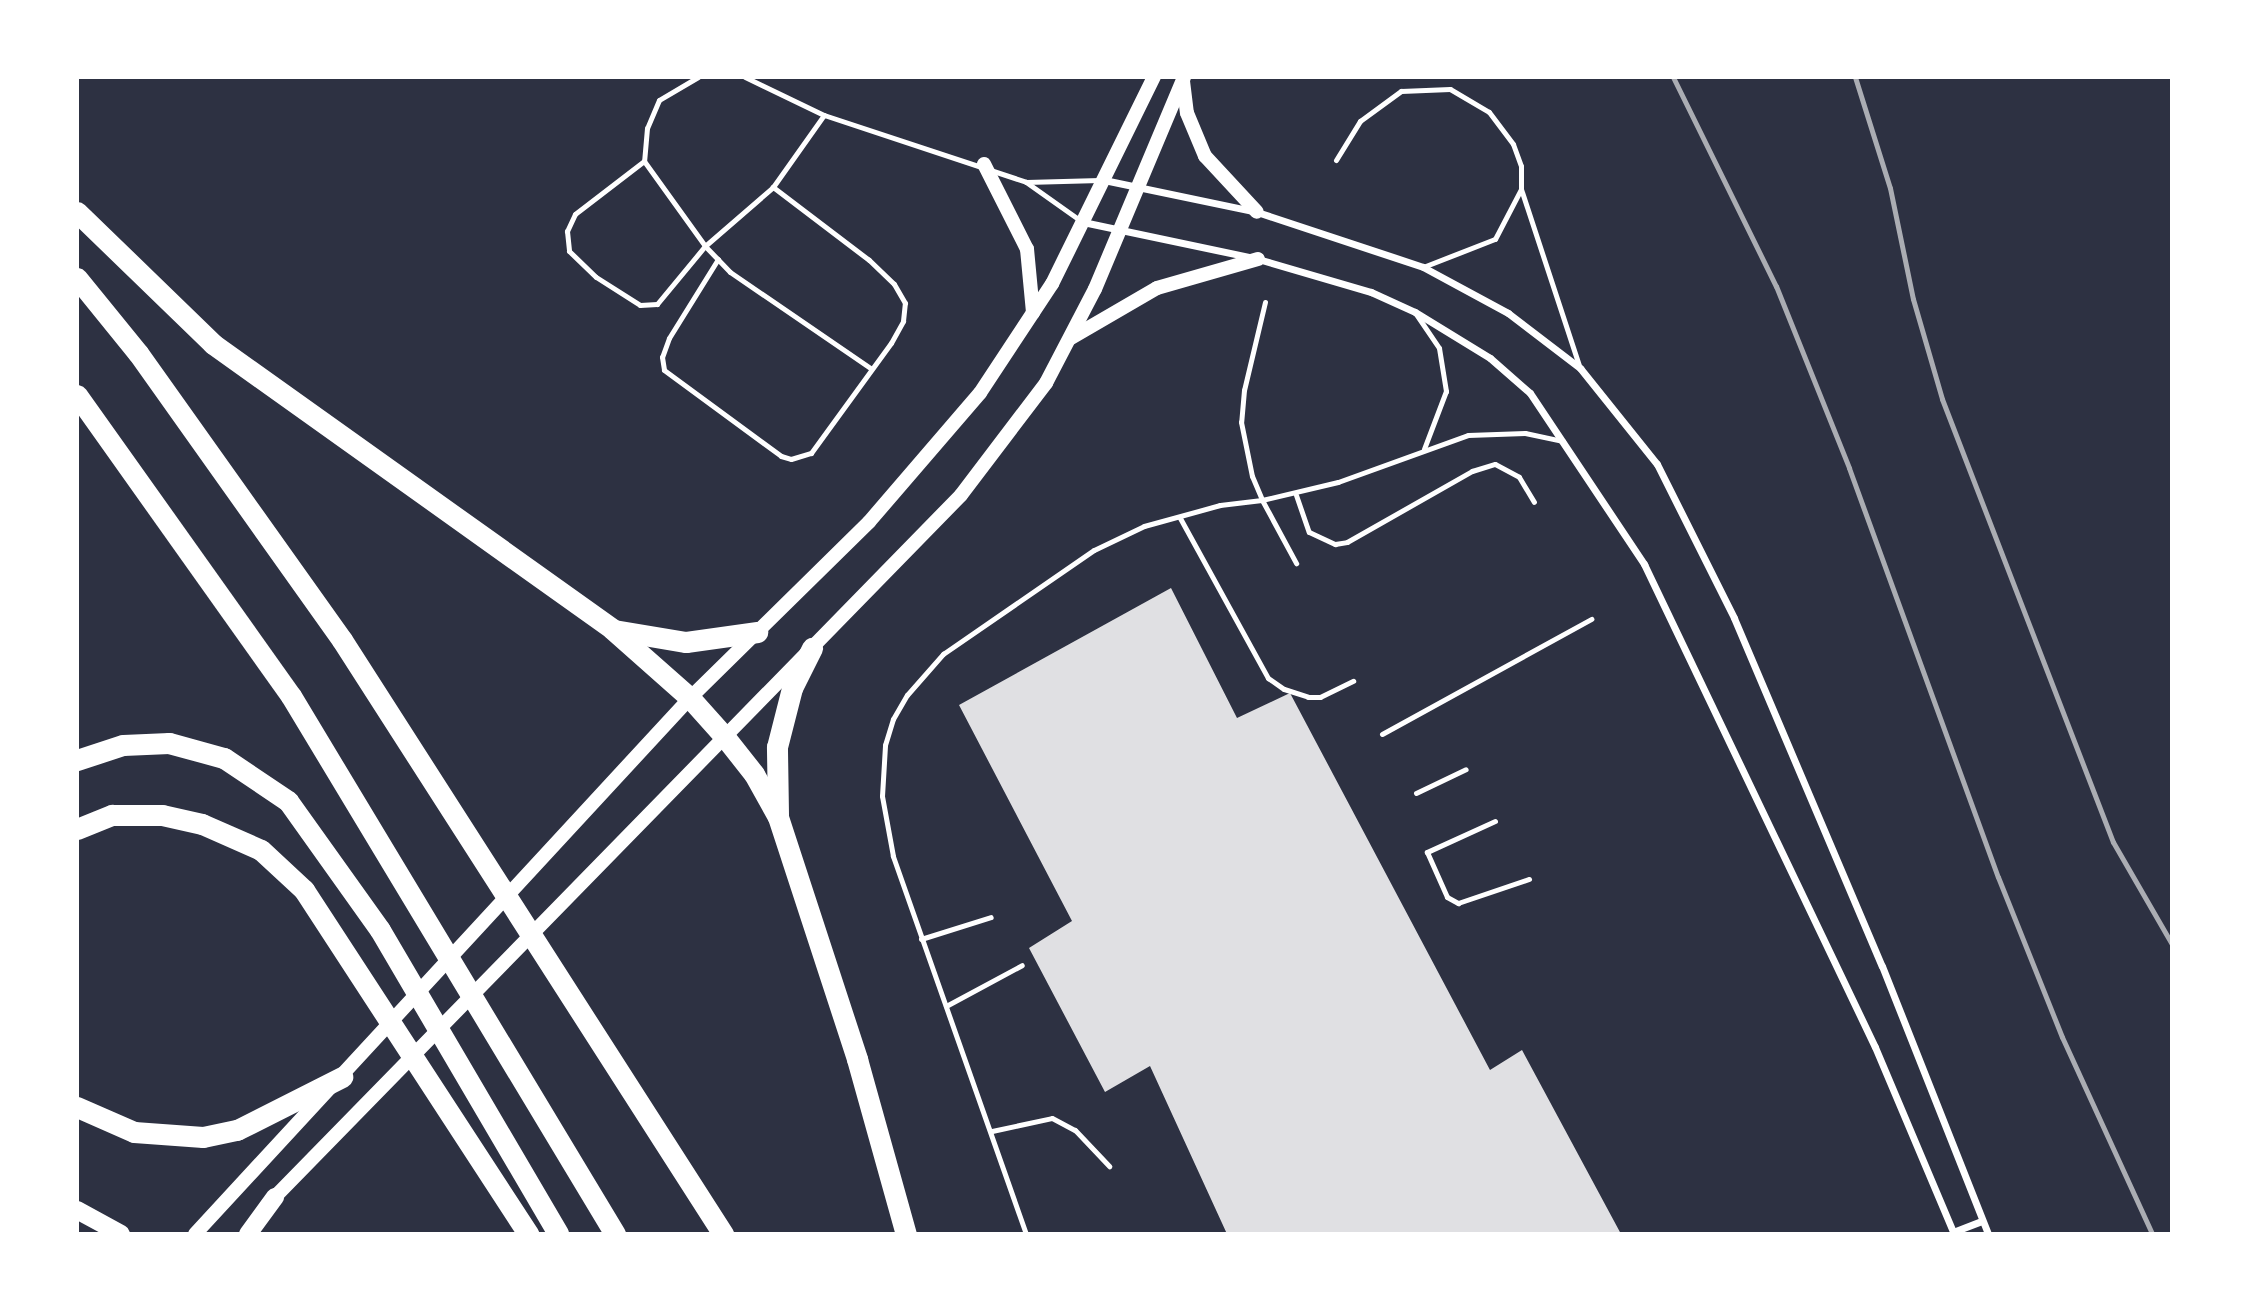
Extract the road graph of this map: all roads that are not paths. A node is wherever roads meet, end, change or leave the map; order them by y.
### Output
1 (698, 77) edge
2 (746, 77) edge
3 (1154, 77) edge
4 (1184, 78) edge
5 (824, 115) junction
6 (1336, 160) dead end
7 (644, 161) junction
8 (984, 164) junction
9 (1103, 180) junction
10 (1026, 182) junction
11 (773, 187) junction
12 (1138, 187) junction
13 (1521, 189) junction
14 (77, 212) edge
15 (1257, 212) junction
16 (1082, 222) junction
17 (1120, 231) junction
18 (705, 246) junction
19 (718, 259) junction
20 (1258, 259) junction
21 (1423, 267) junction
22 (77, 278) edge
23 (1265, 302) dead end
24 (1415, 312) junction
25 (1033, 314) junction
26 (1069, 340) junction
27 (870, 368) junction
28 (1580, 368) junction
29 (77, 395) edge
30 (1566, 442) junction
31 (1424, 449) junction
32 (1296, 495) junction
33 (1262, 500) junction
34 (1534, 502) dead end
35 (1180, 517) junction
36 (1296, 563) dead end
37 (1591, 620) dead end
38 (612, 629) junction
39 (757, 632) junction
40 (812, 648) junction
41 (1353, 681) dead end
42 (690, 698) junction
43 (1382, 734) dead end
44 (724, 736) junction
45 (77, 760) edge
46 (1466, 769) dead end
47 (1416, 793) dead end
48 (778, 817) junction
49 (1495, 821) dead end
50 (77, 828) edge
51 (1529, 879) dead end
52 (991, 916) dead end
53 (921, 939) junction
54 (1022, 965) dead end
55 (946, 1006) junction
56 (342, 1077) joint
57 (308, 1103) junction
58 (77, 1107) edge
59 (992, 1131) junction
60 (1109, 1166) dead end
61 (275, 1197) junction
62 (77, 1210) edge
63 (1982, 1221) junction
64 (1954, 1233) edge
65 (121, 1234) edge
66 (195, 1234) edge
67 (237, 1234) edge
68 (248, 1234) edge
69 (528, 1234) edge
70 (558, 1234) edge
71 (615, 1234) edge
72 (723, 1234) edge
73 (906, 1234) edge
74 (1026, 1234) edge
75 (1987, 1234) edge

1 - 7 lane
2 - 5 lane
3 - 9 main road
4 - 12 main road
4 - 15 main road
5 - 8 lane
5 - 11 lane
6 - 13 lane
7 - 18 lane
7 - 18 lane
8 - 10 lane
8 - 25 main road
9 - 10 lane
9 - 12 street
9 - 16 main road
10 - 16 lane
11 - 18 lane
11 - 27 lane
12 - 15 street
12 - 17 main road
13 - 21 lane
13 - 28 lane
14 - 38 highway
15 - 21 street
16 - 17 street
16 - 25 main road
17 - 20 street
17 - 26 main road
18 - 19 lane
19 - 27 lane
19 - 27 lane
20 - 24 street
20 - 26 main road
21 - 28 street
22 - 72 highway
23 - 33 lane
24 - 30 street
24 - 31 lane
25 - 39 main road
26 - 40 main road
28 - 63 street
29 - 71 highway
30 - 31 lane
30 - 64 street
31 - 32 lane
32 - 33 lane
32 - 34 lane
33 - 35 lane
33 - 36 lane
35 - 41 lane
35 - 53 lane
37 - 43 lane
38 - 39 highway
38 - 42 highway
39 - 42 main road
40 - 44 main road
40 - 48 highway
42 - 44 highway
42 - 56 main road
44 - 48 highway
44 - 61 main road
45 - 70 highway
46 - 47 lane
48 - 73 highway
49 - 51 lane
50 - 69 highway
52 - 53 lane
53 - 55 lane
54 - 55 lane
55 - 59 lane
56 - 57 highway
57 - 58 highway
57 - 66 main road
59 - 60 lane
59 - 74 lane
61 - 67 main road
61 - 68 main road
62 - 65 main road
63 - 64 street
63 - 75 street

